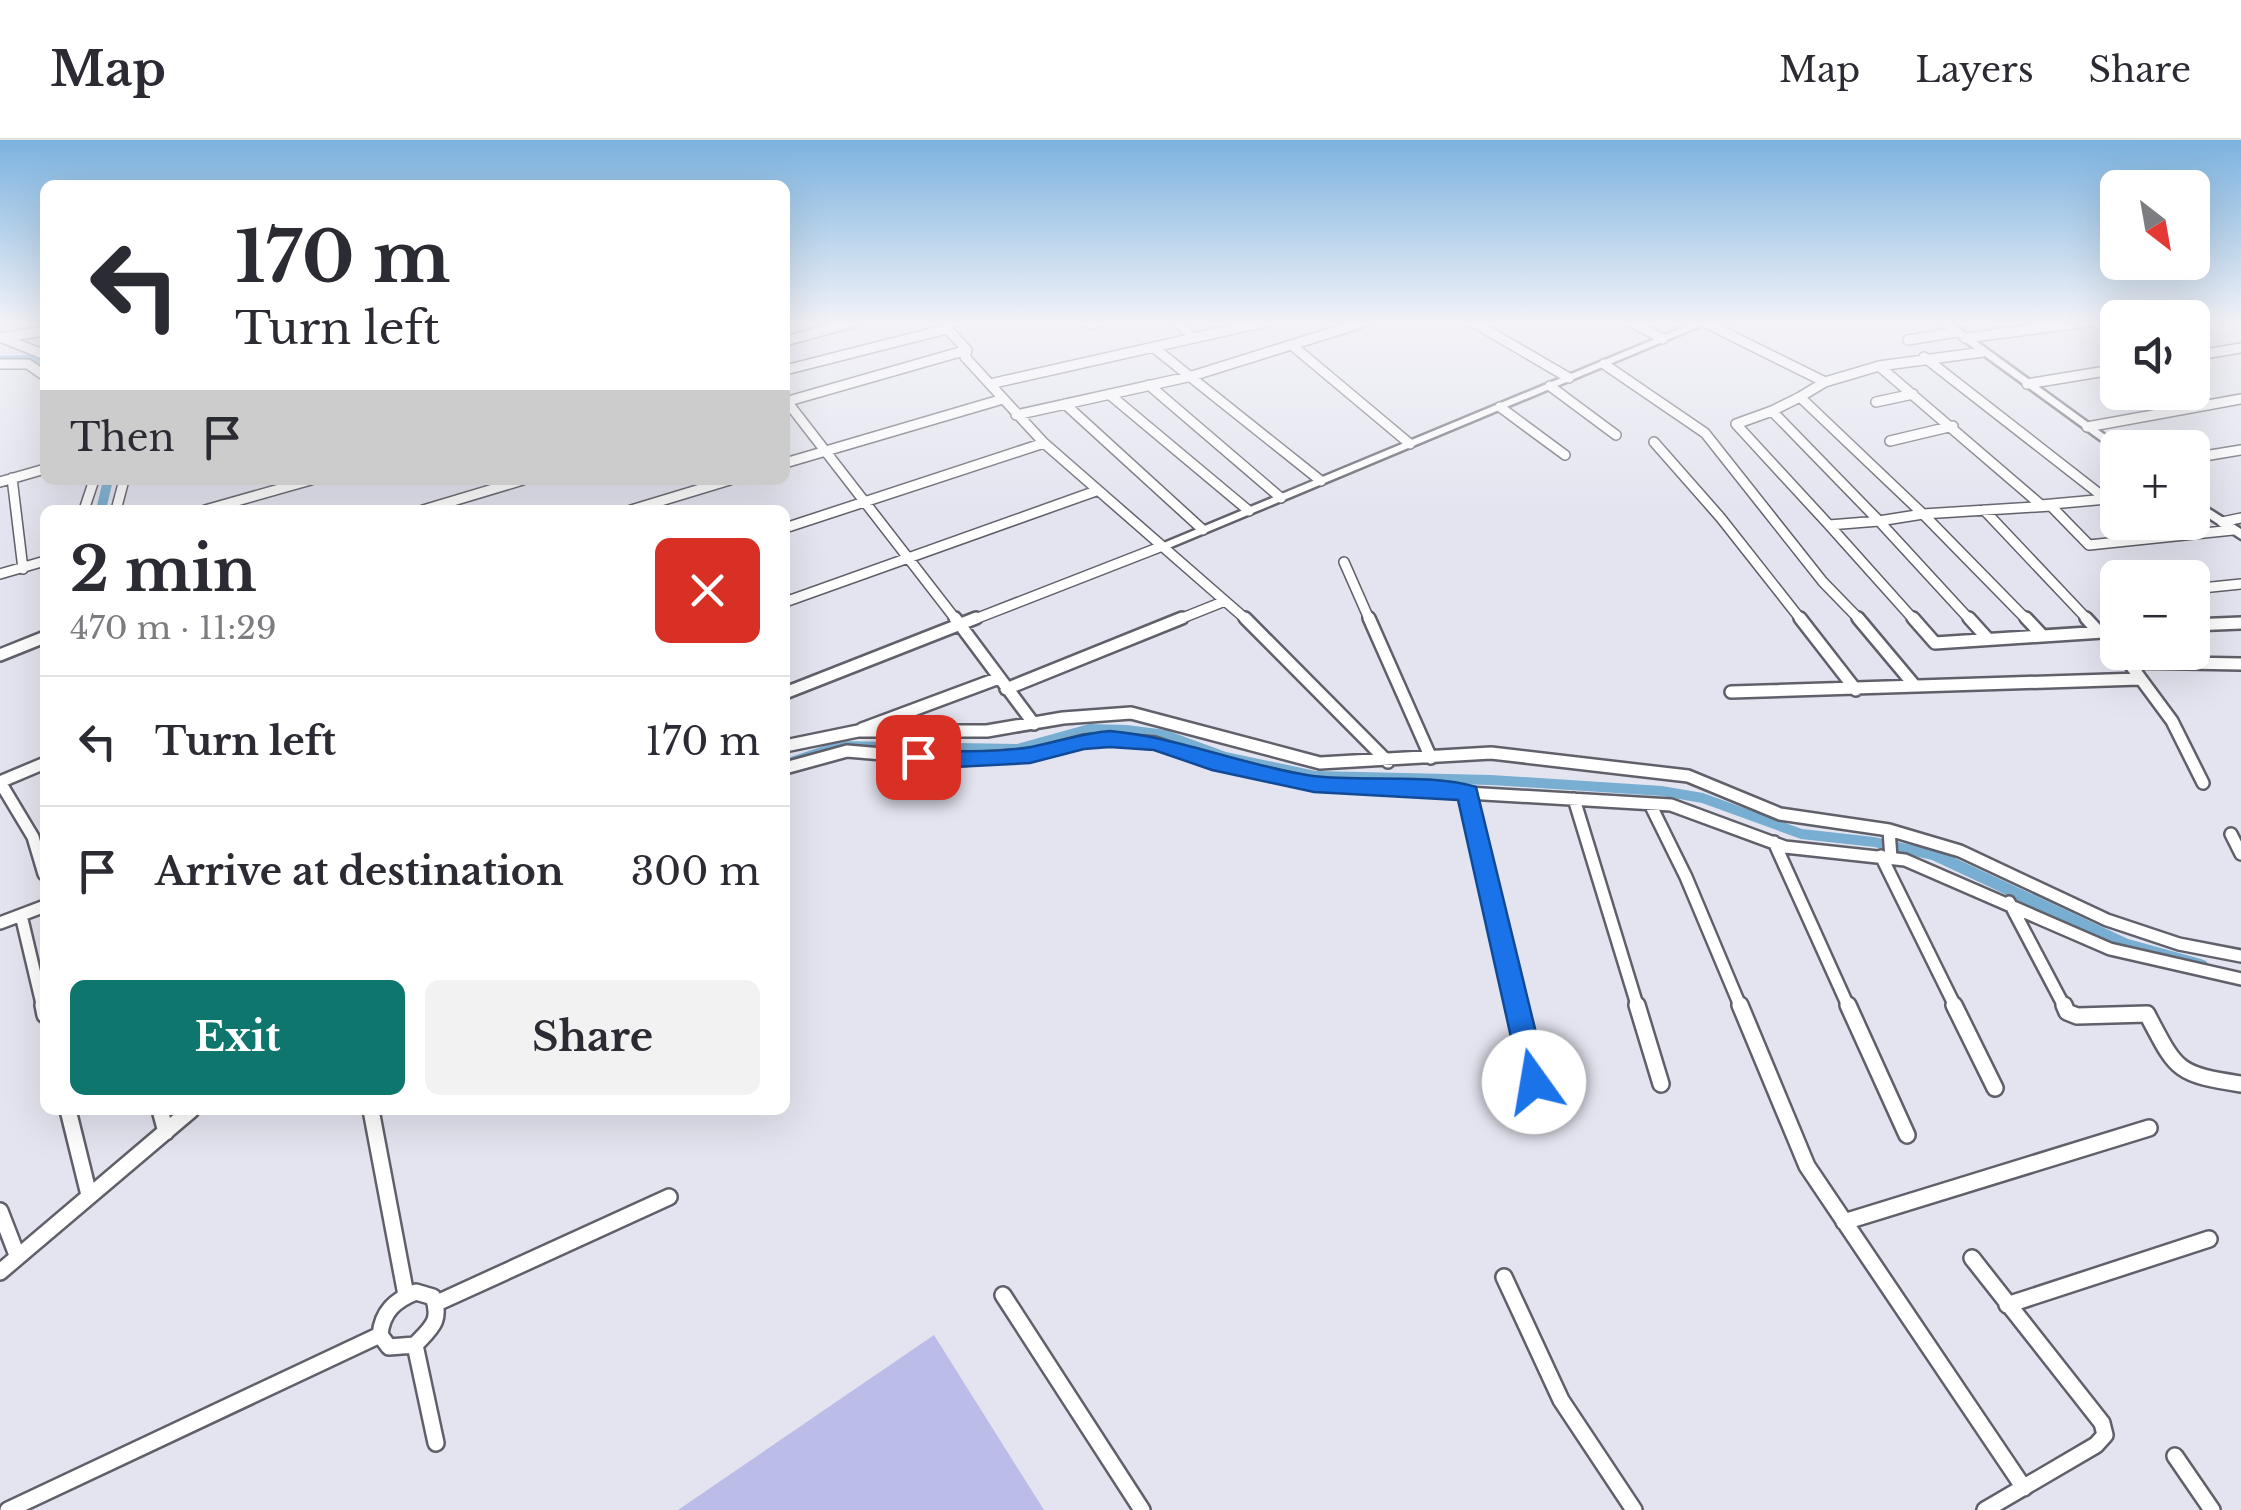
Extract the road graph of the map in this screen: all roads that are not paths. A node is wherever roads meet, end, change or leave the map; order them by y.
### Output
1 (839, 386) edge
2 (992, 386) edge
3 (1145, 386) edge
4 (1150, 386) edge
5 (1204, 386) edge
6 (1341, 386) edge
7 (1550, 386) joint
8 (1636, 386) edge
9 (1818, 386) edge
10 (1903, 386) edge
11 (1961, 386) edge
12 (2029, 386) edge
13 (1109, 394) junction
14 (1913, 394) junction
15 (1800, 396) junction
16 (1003, 399) junction
17 (790, 400) edge
18 (2241, 400) edge
19 (1876, 402) dead end
20 (1065, 404) junction
21 (790, 406) edge
22 (1500, 407) junction
23 (1772, 411) junction
24 (1016, 416) junction
25 (1952, 426) junction
26 (2087, 426) junction
27 (1616, 435) dead end
28 (2100, 435) edge
29 (1890, 441) dead end
30 (1654, 442) dead end
31 (1044, 444) junction
32 (1410, 444) junction
33 (828, 450) junction
34 (2241, 450) edge
35 (1565, 455) dead end
36 (2210, 455) edge
37 (790, 461) edge
38 (40, 470) edge
39 (12, 478) junction
40 (1321, 481) junction
41 (0, 482) edge
42 (293, 485) edge
43 (506, 485) edge
44 (714, 485) edge
45 (1096, 492) junction
46 (2100, 494) edge
47 (1280, 498) junction
48 (2100, 500) edge
49 (864, 502) junction
50 (223, 505) edge
51 (440, 505) edge
52 (648, 505) edge
53 (2041, 505) junction
54 (1984, 510) junction
55 (1249, 511) junction
56 (2210, 512) edge
57 (1922, 514) junction
58 (1879, 521) junction
59 (1829, 525) junction
60 (790, 526) edge
61 (2234, 526) edge
62 (1203, 530) junction
63 (1160, 548) junction
64 (907, 558) junction
65 (1344, 562) dead end
66 (40, 563) edge
67 (22, 569) junction
68 (0, 574) edge
69 (2241, 584) edge
70 (2210, 587) edge
71 (790, 600) edge
72 (1225, 601) junction
73 (2100, 624) edge
74 (2241, 624) edge
75 (2210, 625) edge
76 (958, 626) junction
77 (2100, 631) edge
78 (2040, 634) junction
79 (40, 639) edge
80 (1988, 639) junction
81 (0, 655) edge
82 (2210, 661) edge
83 (2241, 664) edge
84 (2133, 670) edge
85 (2139, 679) junction
86 (1002, 684) junction
87 (1915, 686) junction
88 (1856, 690) junction
89 (790, 691) edge
90 (1731, 692) dead end
91 (1034, 724) junction
92 (858, 731) junction
93 (790, 745) edge
94 (1431, 758) junction
95 (1388, 762) junction
96 (1320, 763) junction
97 (40, 764) edge
98 (790, 767) edge
99 (0, 782) edge
100 (2203, 783) dead end
101 (1316, 784) junction
102 (1468, 792) junction
103 (1574, 799) junction
104 (1650, 804) junction
105 (1888, 830) junction
106 (2231, 834) dead end
107 (1774, 842) junction
108 (2241, 854) edge
109 (1886, 857) junction
110 (40, 861) edge
111 (2010, 902) junction
112 (40, 908) edge
113 (21, 915) junction
114 (0, 922) edge
115 (2241, 956) edge
116 (2241, 979) edge
117 (40, 994) edge
118 (1534, 1082) dead end
119 (1661, 1084) dead end
120 (2241, 1084) edge
121 (1995, 1088) dead end
122 (69, 1115) edge
123 (161, 1115) edge
124 (185, 1115) edge
125 (372, 1115) edge
126 (2150, 1128) dead end
127 (166, 1132) junction
128 (1907, 1135) dead end
129 (89, 1195) junction
130 (669, 1197) dead end
131 (0, 1211) edge
132 (1844, 1222) junction
133 (2209, 1239) dead end
134 (17, 1255) junction
135 (1972, 1258) dead end
136 (0, 1272) edge
137 (1504, 1277) dead end
138 (406, 1295) junction
139 (1004, 1295) dead end
140 (438, 1303) junction
141 (2007, 1305) junction
142 (380, 1335) junction
143 (415, 1345) junction
144 (436, 1443) dead end
145 (2174, 1456) dead end
146 (2024, 1488) junction
147 (8, 1510) edge
148 (1142, 1510) edge
149 (1634, 1510) edge
150 (1985, 1510) edge
151 (2212, 1510) edge

1 - 17 street
2 - 16 street
3 - 13 street
4 - 47 street
5 - 40 street
6 - 32 street
7 - 22 street
7 - 27 street
8 - 87 street
9 - 15 street
10 - 14 street
11 - 46 street
12 - 26 street
13 - 20 street
13 - 55 street
14 - 19 street
14 - 25 street
15 - 23 street
15 - 57 street
16 - 24 street
16 - 33 street
18 - 26 street
20 - 24 street
20 - 62 street
21 - 33 street
22 - 32 street
22 - 35 street
23 - 58 street
23 - 59 street
24 - 31 street
25 - 29 street
25 - 53 street
26 - 28 street
30 - 88 street
31 - 45 street
31 - 49 street
32 - 40 street
33 - 37 street
33 - 49 street
34 - 36 street
38 - 39 street
39 - 41 street
39 - 67 street
40 - 47 street
42 - 50 street
43 - 51 street
44 - 52 street
45 - 63 street
45 - 64 street
47 - 55 street
48 - 53 street
49 - 60 street
49 - 64 street
53 - 54 street
53 - 61 street
54 - 57 street
54 - 73 street
55 - 62 street
56 - 61 street
57 - 58 street
57 - 78 street
58 - 59 street
58 - 80 street
59 - 80 street
62 - 63 street
63 - 72 street
63 - 76 street
64 - 71 street
64 - 76 street
65 - 94 street
66 - 67 street
67 - 68 street
69 - 70 street
72 - 86 street
72 - 95 street
74 - 75 street
76 - 86 street
76 - 89 street
77 - 78 street
78 - 80 street
79 - 81 street
82 - 83 street
84 - 85 street
85 - 87 street
85 - 100 street
86 - 91 street
86 - 92 street
87 - 88 street
88 - 90 street
91 - 92 street
91 - 96 street
92 - 93 street
94 - 95 street
94 - 105 street
95 - 96 street
96 - 101 street
97 - 99 street
98 - 101 street
99 - 110 street
101 - 102 street
102 - 103 street
102 - 118 street
103 - 104 street
103 - 119 street
104 - 107 street
104 - 132 street
105 - 109 street
105 - 115 street
106 - 108 street
107 - 109 street
107 - 128 street
109 - 111 street
109 - 121 street
111 - 116 street
111 - 120 street
112 - 113 street
113 - 114 street
113 - 117 street
122 - 129 street
123 - 127 street
124 - 127 street
125 - 138 street
126 - 132 street
127 - 129 street
129 - 134 street
130 - 140 street
131 - 134 street
132 - 146 street
133 - 141 street
134 - 136 street
135 - 141 street
137 - 149 street
138 - 140 street
138 - 142 street
139 - 148 street
140 - 143 street
141 - 146 street
142 - 143 street
142 - 147 street
143 - 144 street
145 - 151 street
146 - 150 street

